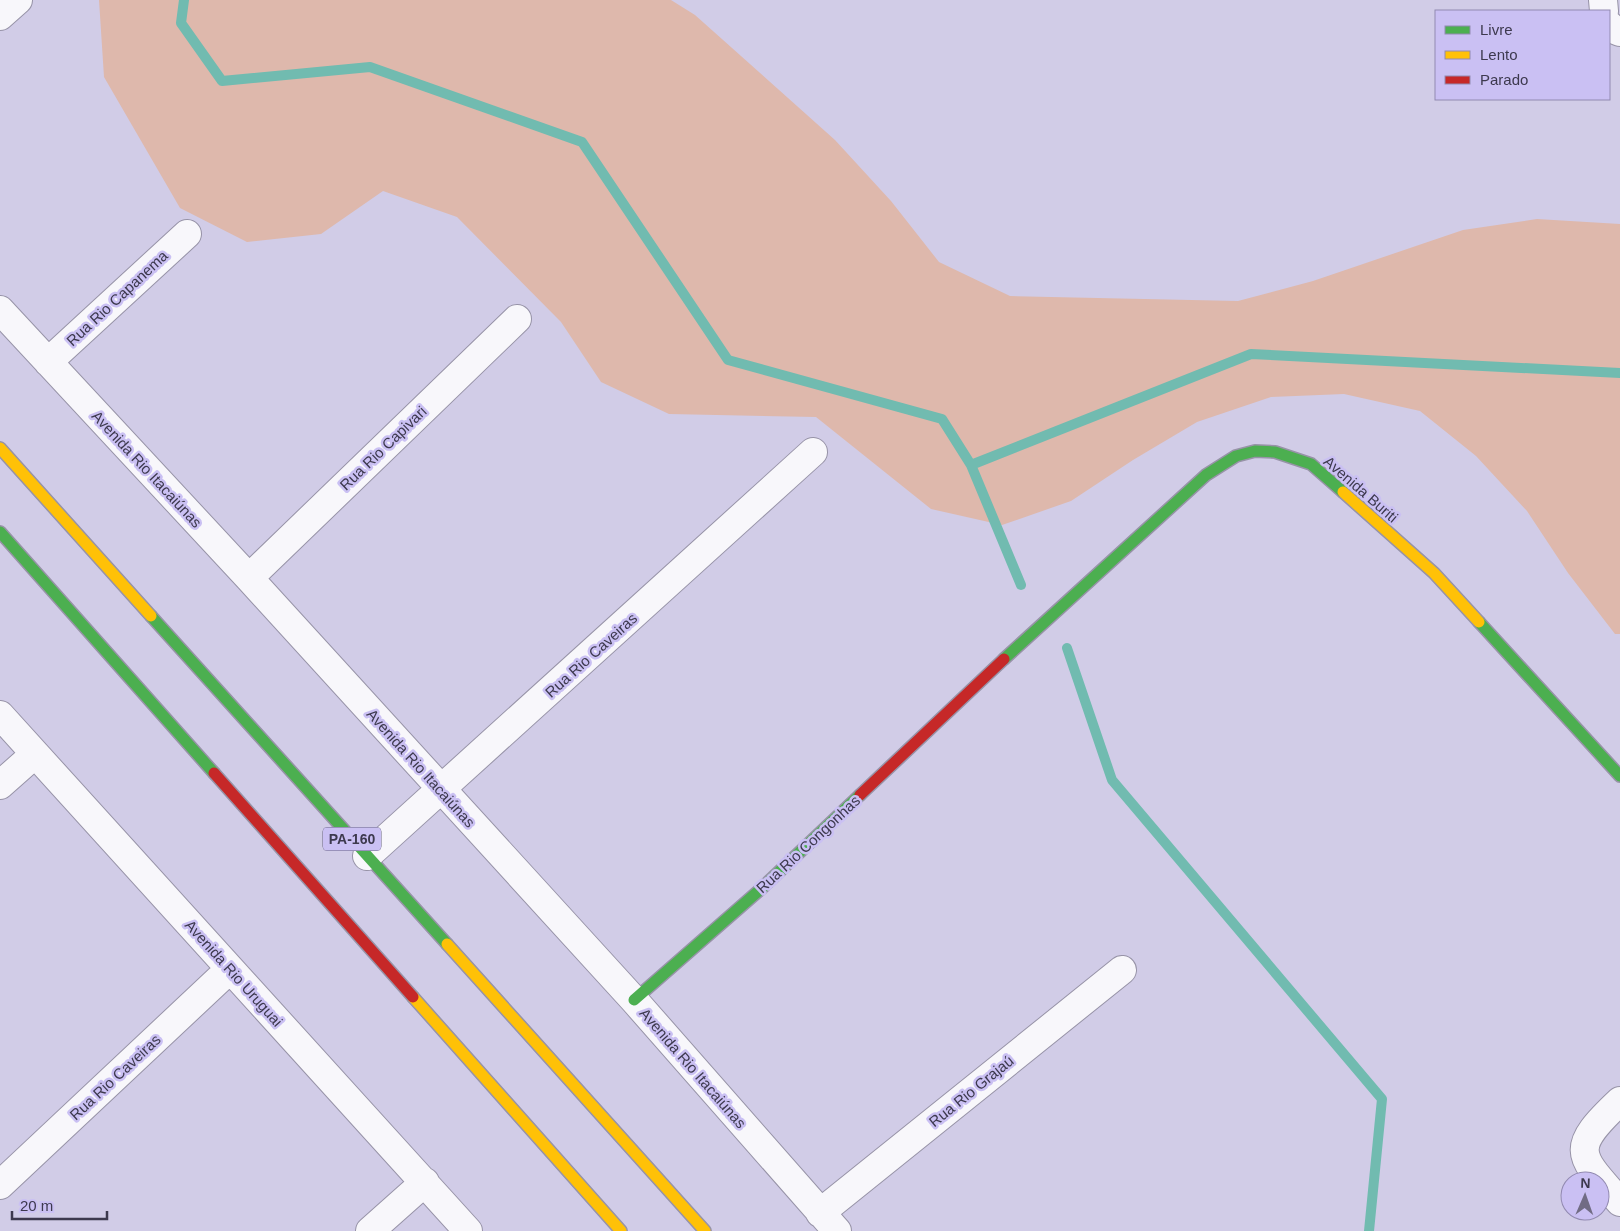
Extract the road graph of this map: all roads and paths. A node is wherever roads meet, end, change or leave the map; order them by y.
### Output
1 (18, 0) edge
2 (0, 16) edge
3 (187, 234) dead end
4 (0, 310) edge
5 (517, 319) dead end
6 (48, 362) junction
7 (0, 448) edge
8 (813, 452) dead end
9 (0, 532) edge
10 (249, 578) junction
11 (978, 683) joint
12 (0, 715) edge
13 (36, 754) junction
14 (1620, 776) edge
15 (0, 785) edge
16 (441, 790) junction
17 (367, 856) junction
18 (230, 969) junction
19 (1122, 970) dead end
20 (634, 1000) junction
21 (1620, 1101) edge
22 (425, 1182) junction
23 (0, 1185) edge
24 (1620, 1202) edge
25 (829, 1222) edge
26 (370, 1231) edge
27 (468, 1231) edge
28 (621, 1231) edge
29 (704, 1231) edge

1 - 2 street
3 - 6 street, Rua Rio Capanema
4 - 6 street, Avenida Rio Itacaiúnas
5 - 10 street, Rua Rio Capivari
6 - 10 street, Avenida Rio Itacaiúnas
7 - 17 main road, PA-160
8 - 16 street, Rua Rio Caveiras
9 - 28 main road
10 - 16 street, Avenida Rio Itacaiúnas
11 - 14 main road, Avenida Buriti
11 - 20 main road, Rua Rio Congonhas
12 - 13 street, Avenida Rio Uruguai
13 - 15 street
13 - 18 street, Avenida Rio Uruguai
16 - 17 street, Rua Rio Caveiras
16 - 20 street, Avenida Rio Itacaiúnas
17 - 29 main road, PA-160
18 - 22 street, Avenida Rio Uruguai
18 - 23 street, Rua Rio Caveiras
19 - 25 street, Rua Rio Grajaú
20 - 25 street, Avenida Rio Itacaiúnas
21 - 24 street
22 - 26 street
22 - 27 street, Avenida Rio Uruguai

